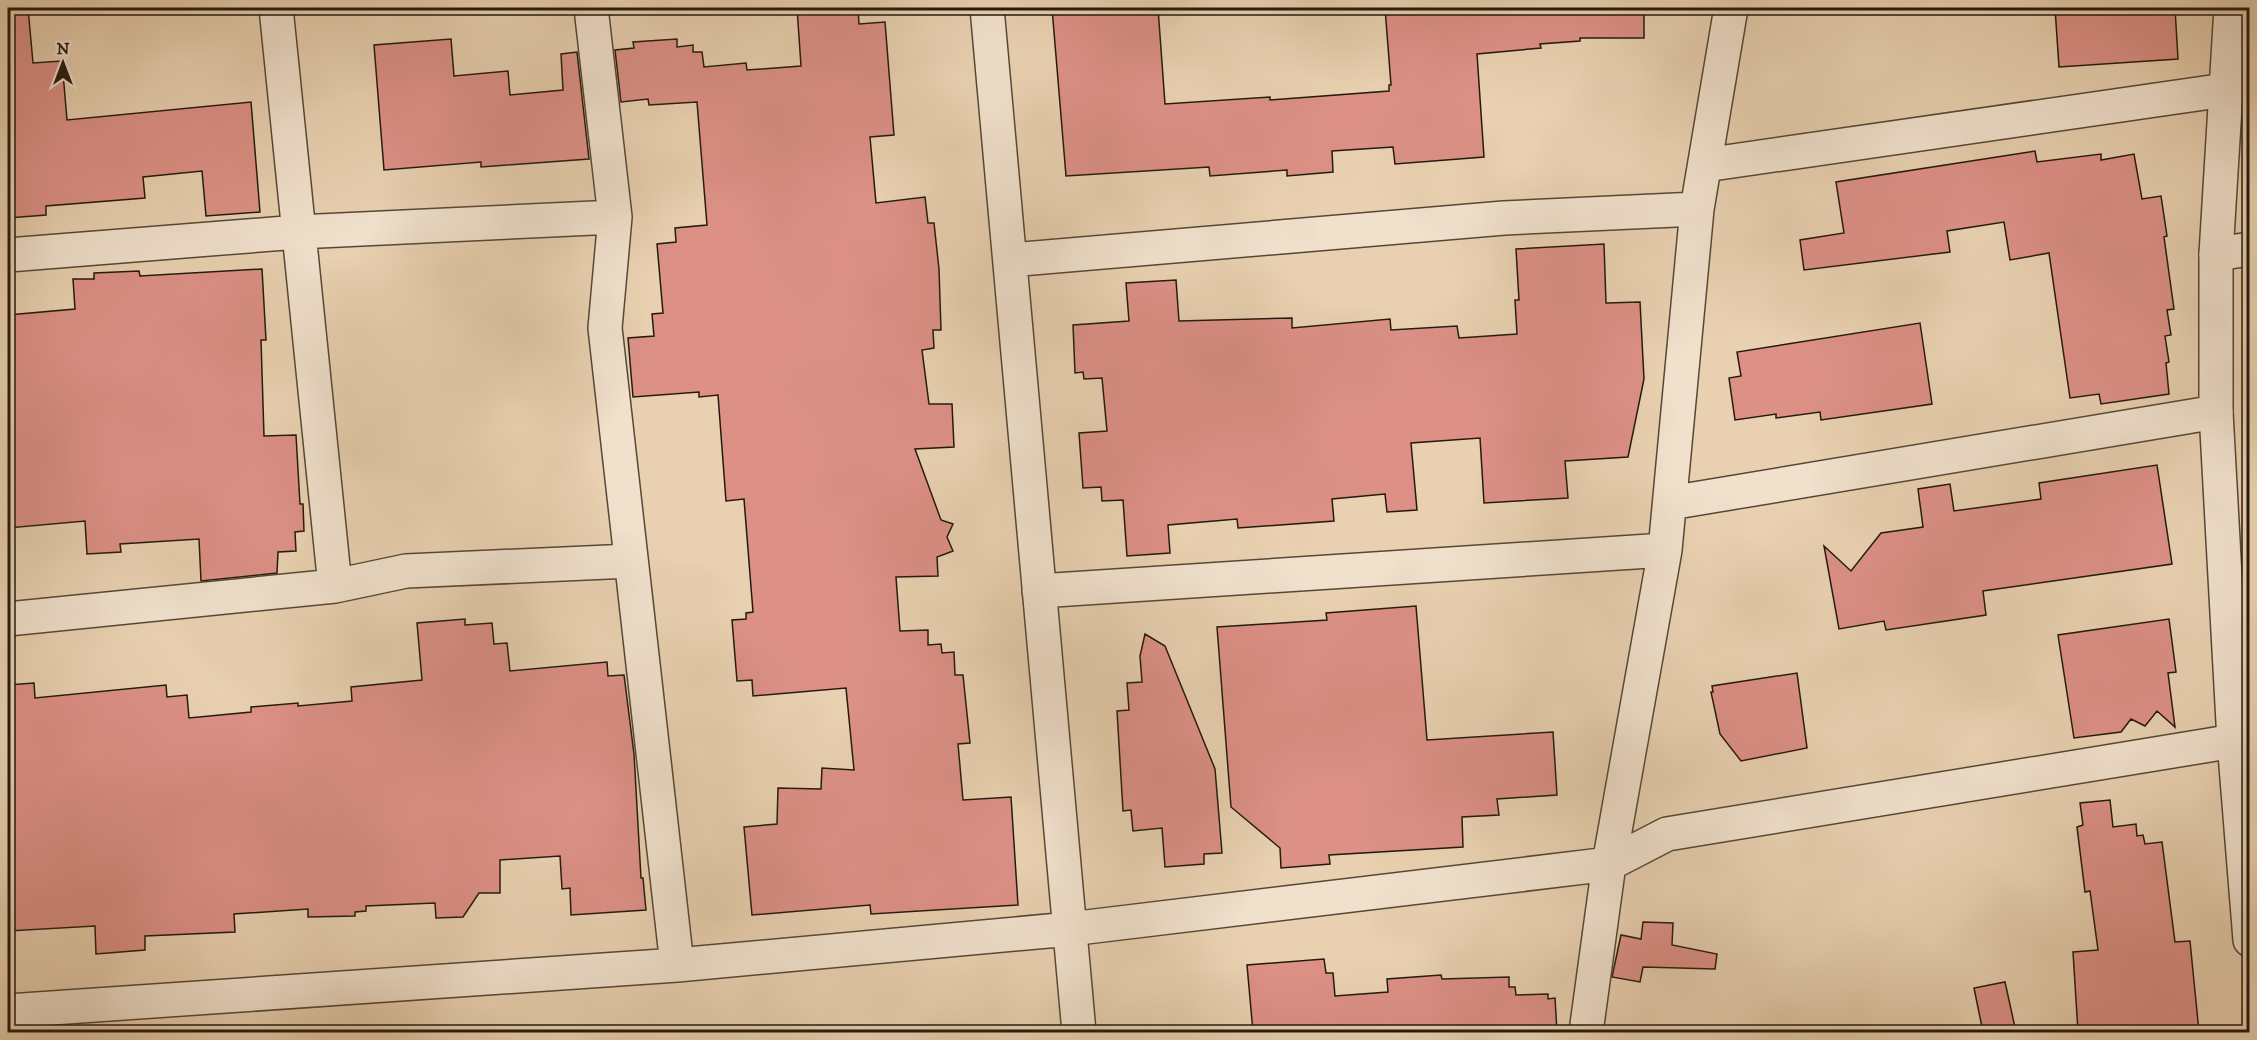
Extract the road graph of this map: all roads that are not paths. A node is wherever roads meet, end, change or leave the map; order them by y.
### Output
1 (276, 8) edge
2 (591, 8) edge
3 (987, 8) edge
4 (1731, 8) edge
5 (2231, 8) edge
6 (2225, 90) junction
7 (1705, 165) junction
8 (1697, 209) junction
9 (615, 217) junction
10 (298, 232) junction
11 (2250, 249) edge
12 (2216, 254) junction
13 (8, 255) edge
14 (1010, 260) junction
15 (2216, 412) junction
16 (1671, 503) junction
17 (1665, 550) junction
18 (630, 561) junction
19 (335, 586) junction
20 (1040, 591) junction
21 (8, 619) edge
22 (2234, 741) junction
23 (1609, 864) junction
24 (1070, 929) junction
25 (2250, 940) edge
26 (677, 964) junction
27 (8, 1011) edge
28 (1079, 1032) edge
29 (1586, 1032) edge

1 - 10 street
2 - 9 street
3 - 14 street
4 - 7 street
5 - 6 street
6 - 7 street
6 - 12 street
7 - 8 street
8 - 14 street
8 - 16 street
9 - 10 street
9 - 18 street
10 - 13 street
10 - 19 street
11 - 12 street
12 - 15 street
14 - 20 street
15 - 16 street
15 - 22 street
16 - 17 street
17 - 20 street
17 - 23 street
18 - 19 street
18 - 26 street
19 - 21 street
20 - 24 street
22 - 23 street
22 - 25 street
23 - 24 street
23 - 29 street
24 - 26 street
24 - 28 street
26 - 27 street

